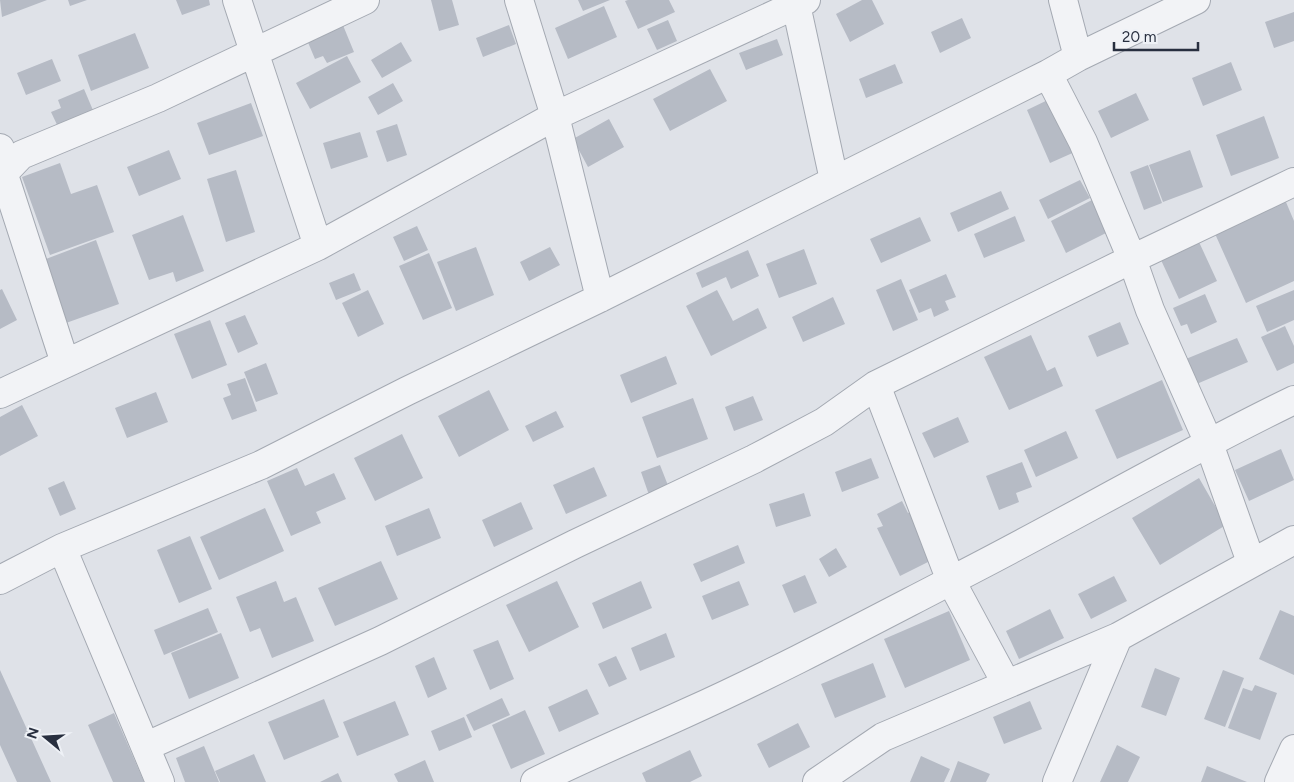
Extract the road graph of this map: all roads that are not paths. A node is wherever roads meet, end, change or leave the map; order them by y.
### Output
1 (237, 0) edge
2 (366, 0) edge
3 (518, 0) edge
4 (1063, 0) edge
5 (1196, 0) edge
6 (799, 2) edge
7 (255, 53) junction
8 (1078, 56) junction
9 (1048, 74) junction
10 (555, 116) junction
11 (1, 166) edge
12 (834, 180) junction
13 (1294, 182) edge
14 (318, 246) junction
15 (1132, 259) junction
16 (600, 298) junction
17 (65, 363) junction
18 (876, 385) junction
19 (0, 394) edge
20 (1294, 400) edge
21 (1208, 442) junction
22 (1294, 540) edge
23 (62, 548) junction
24 (1251, 562) junction
25 (0, 580) edge
26 (951, 581) junction
27 (1118, 637) junction
28 (1006, 683) junction
29 (147, 746) junction
30 (1294, 749) edge
31 (160, 782) edge
32 (535, 782) edge
33 (818, 782) edge
34 (1057, 782) edge
35 (1279, 782) edge

1 - 7 street
2 - 7 street
3 - 10 street
4 - 8 street
5 - 8 street
6 - 10 street
6 - 12 street
7 - 11 street
7 - 14 street
8 - 9 street
9 - 12 street
9 - 15 street
10 - 14 street
10 - 16 street
11 - 17 street
12 - 16 street
13 - 15 street
14 - 17 street
15 - 18 street
15 - 21 street
16 - 23 street
17 - 19 street
18 - 26 street
18 - 29 street
20 - 21 street
21 - 24 street
21 - 26 street
22 - 24 street
23 - 25 street
23 - 29 street
24 - 27 street
26 - 28 street
26 - 32 street
27 - 28 street
27 - 34 street
28 - 33 street
29 - 31 street
30 - 35 street

